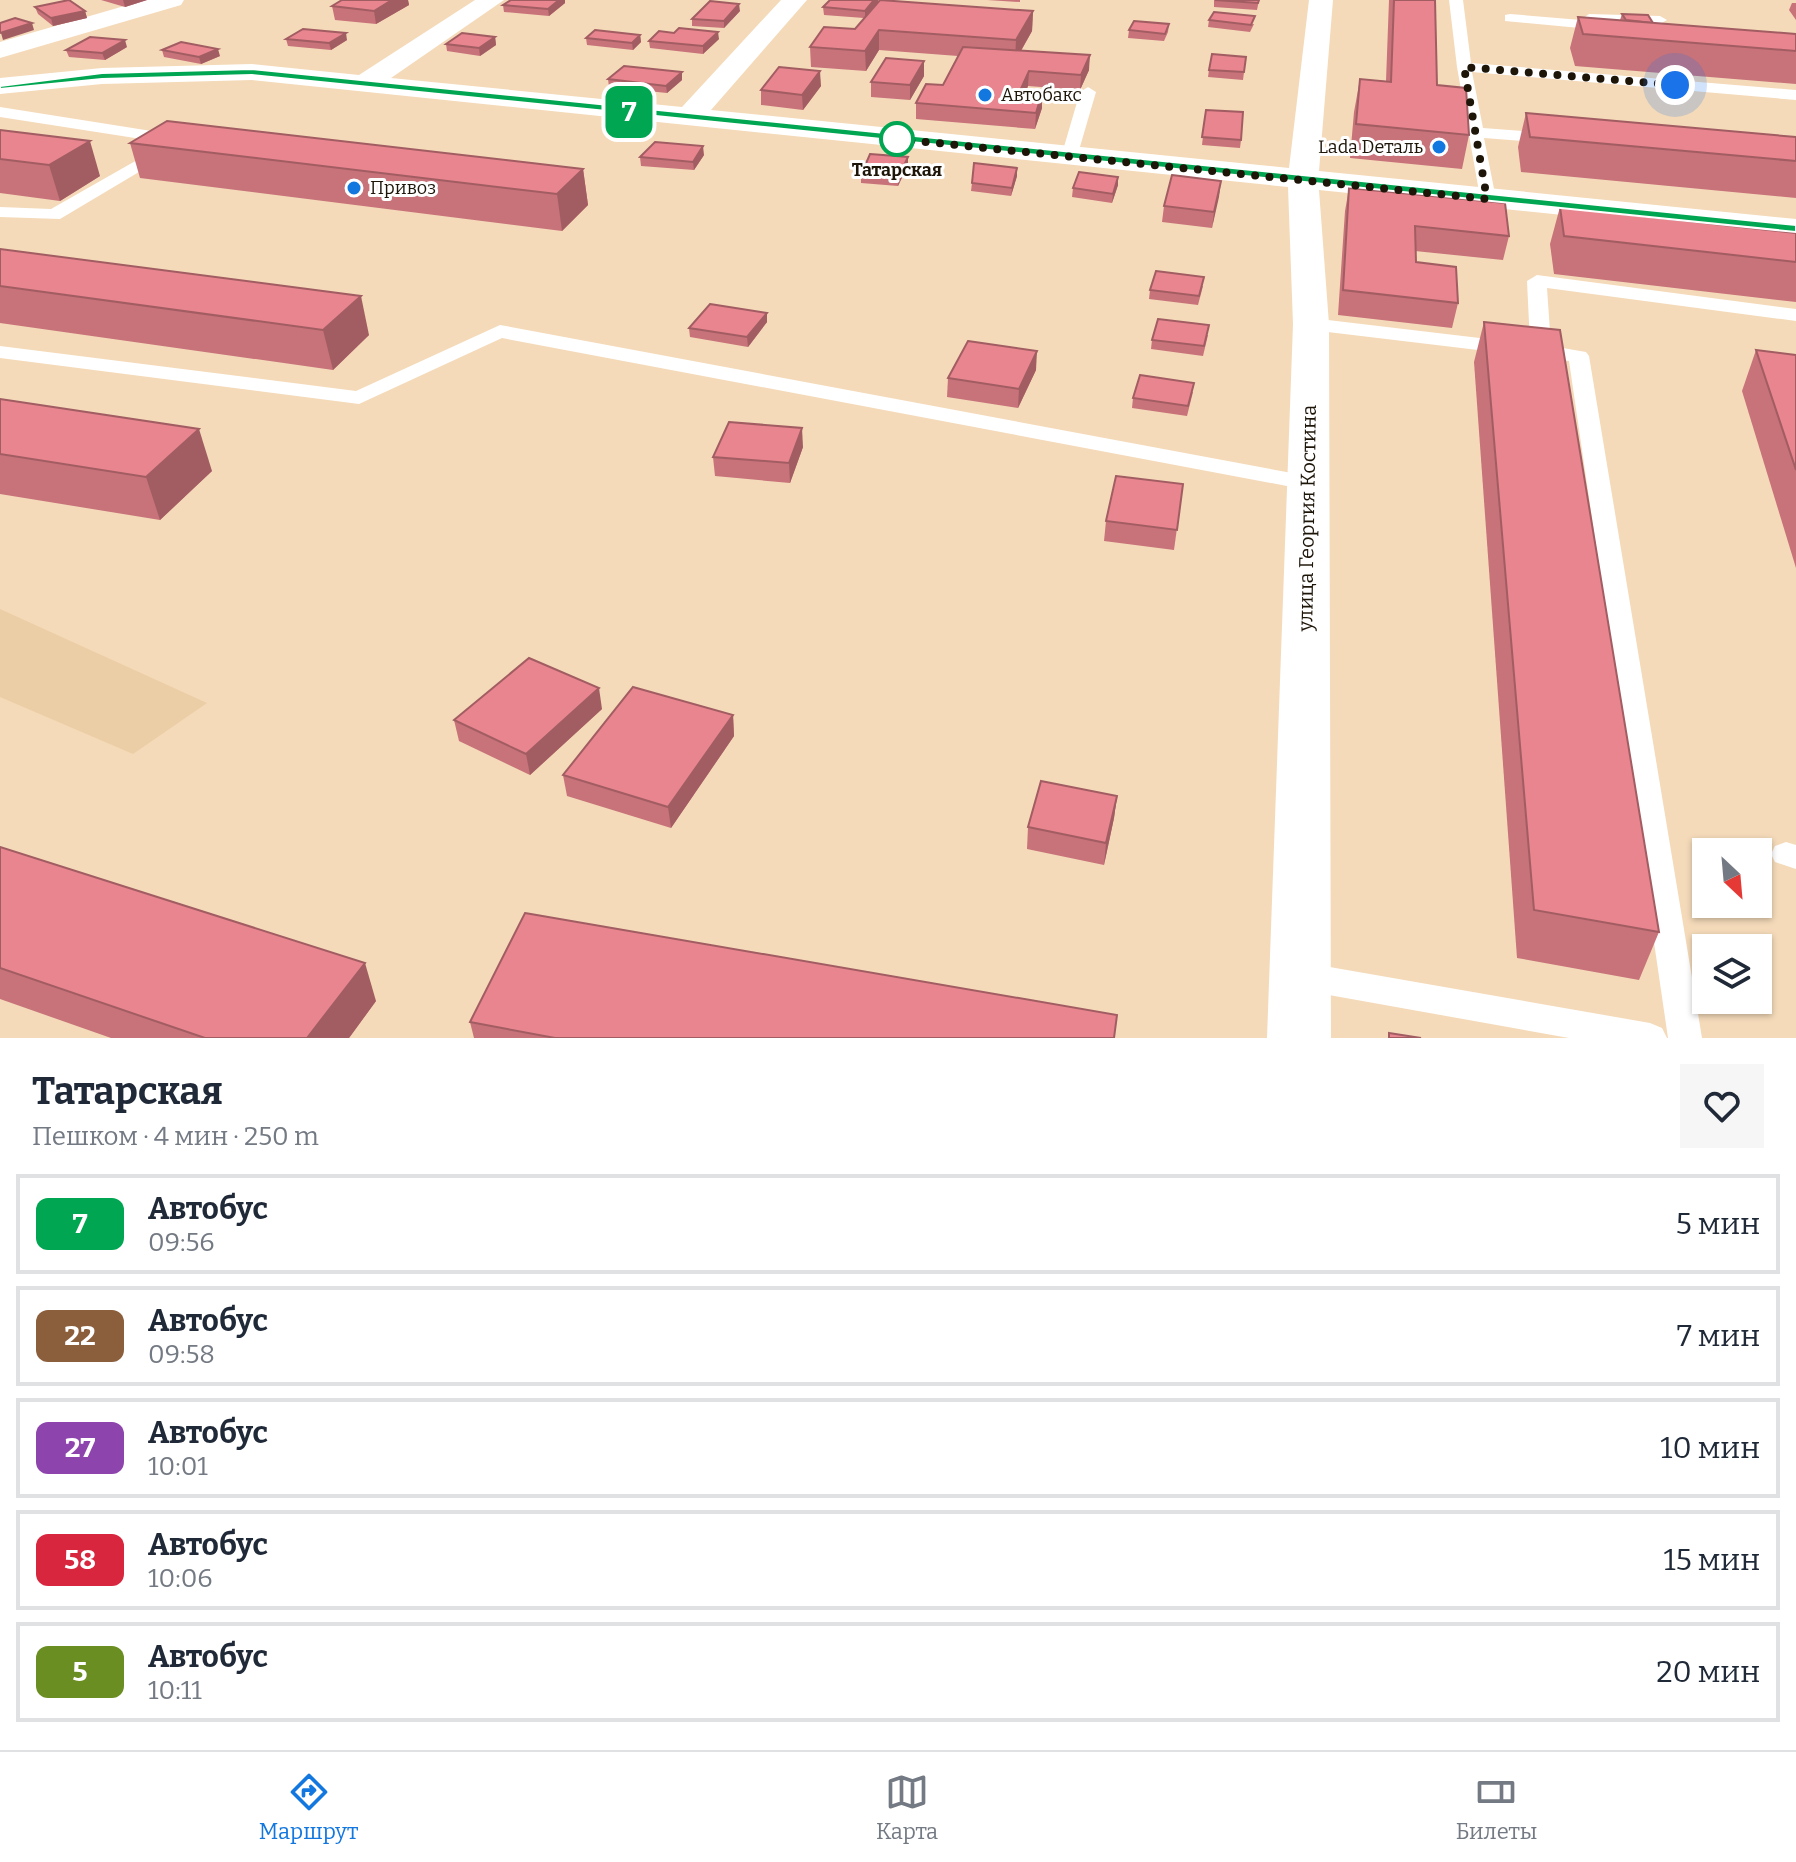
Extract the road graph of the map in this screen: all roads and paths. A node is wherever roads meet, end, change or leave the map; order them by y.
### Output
1 (172, 0) edge
2 (492, 0) edge
3 (795, 0) edge
4 (1321, 0) edge
5 (1456, 0) edge
6 (1510, 18) dead end
7 (1660, 20) edge
8 (1585, 24) junction
9 (1614, 38) edge
10 (0, 50) edge
11 (1464, 67) junction
12 (365, 83) junction
13 (0, 86) edge
14 (1088, 92) dead end
15 (1796, 95) edge
16 (0, 112) edge
17 (688, 118) junction
18 (1475, 132) junction
19 (1567, 140) edge
20 (1069, 157) junction
21 (1303, 180) junction
22 (1487, 199) junction
23 (0, 212) edge
24 (1796, 229) edge
25 (1796, 315) edge
26 (1311, 324) junction
27 (1541, 351) junction
28 (0, 352) edge
29 (1308, 483) junction
30 (1299, 975) junction
31 (1299, 1038) edge
32 (1650, 1038) edge
33 (1685, 1038) edge

1 - 10 street
2 - 12 street
3 - 17 street
4 - 21 street, улица Георгия Костина
5 - 11 lane
6 - 8 lane
7 - 8 lane
8 - 9 lane
11 - 15 lane
11 - 18 lane
12 - 13 street
12 - 17 street
14 - 20 lane
16 - 23 lane
17 - 20 street
18 - 19 lane
18 - 22 lane
20 - 21 street
21 - 22 street
21 - 26 street, улица Георгия Костина
22 - 24 street
25 - 27 lane
26 - 27 lane
26 - 29 street, улица Георгия Костина
27 - 33 lane
28 - 29 lane
29 - 30 street, улица Георгия Костина
30 - 31 street, улица Георгия Костина
30 - 32 lane

